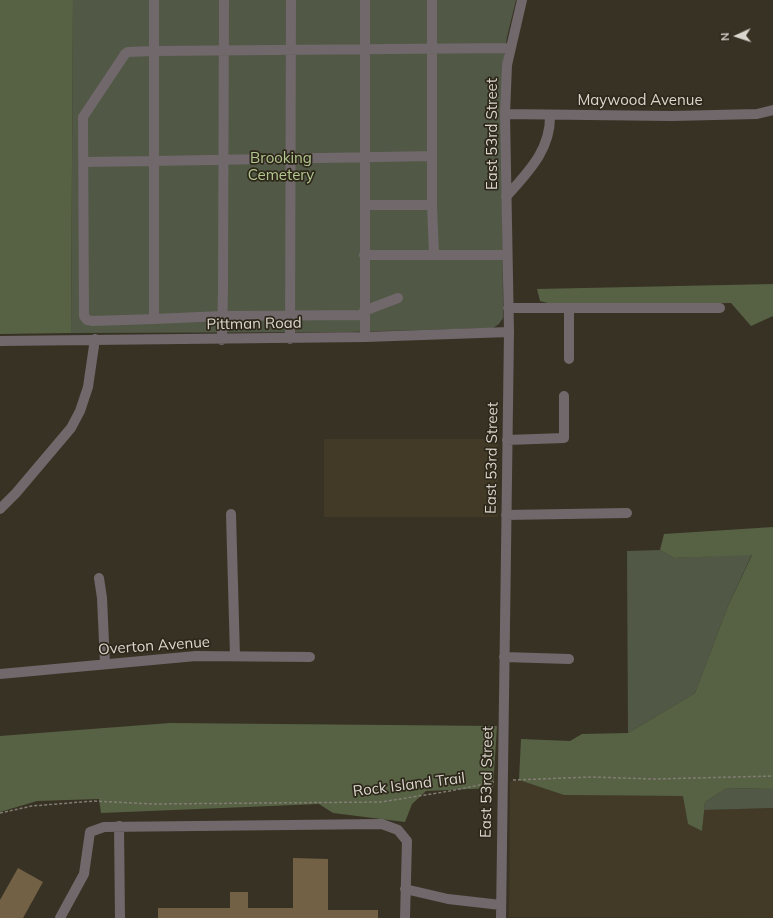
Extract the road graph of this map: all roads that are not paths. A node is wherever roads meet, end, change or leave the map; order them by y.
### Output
1 (154, 0) edge
2 (224, 0) edge
3 (291, 0) edge
4 (365, 0) edge
5 (432, 0) edge
6 (522, 0) edge
7 (511, 48) junction
8 (365, 49) junction
9 (432, 49) junction
10 (224, 50) junction
11 (291, 50) junction
12 (154, 51) junction
13 (773, 110) edge
14 (506, 114) junction
15 (550, 115) junction
16 (432, 156) junction
17 (364, 157) junction
18 (291, 158) junction
19 (224, 159) junction
20 (154, 161) junction
21 (84, 162) junction
22 (506, 197) junction
23 (365, 205) junction
24 (432, 205) junction
25 (364, 255) junction
26 (434, 255) junction
27 (507, 255) junction
28 (398, 298) dead end
29 (508, 308) junction
30 (569, 308) junction
31 (720, 308) dead end
32 (364, 313) junction
33 (222, 316) junction
34 (290, 316) junction
35 (154, 319) junction
36 (509, 332) junction
37 (364, 337) junction
38 (290, 338) junction
39 (95, 339) junction
40 (222, 340) junction
41 (0, 341) edge
42 (569, 360) dead end
43 (564, 396) dead end
44 (507, 440) junction
45 (0, 509) edge
46 (627, 513) dead end
47 (231, 514) dead end
48 (506, 514) junction
49 (98, 578) dead end
50 (234, 656) junction
51 (310, 657) dead end
52 (504, 657) junction
53 (569, 659) dead end
54 (105, 664) junction
55 (0, 674) edge
56 (119, 826) junction
57 (405, 889) junction
58 (501, 905) junction
59 (60, 918) edge
60 (120, 918) edge
61 (405, 918) edge
62 (501, 918) edge

1 - 12 street
2 - 10 street
3 - 11 street
4 - 8 street
5 - 9 street
6 - 7 street, East 53rd Street
7 - 9 street
7 - 14 street, East 53rd Street
8 - 9 street
8 - 11 street
8 - 17 street
9 - 16 street
10 - 11 street
10 - 12 street
10 - 19 street
11 - 18 street
12 - 20 street
12 - 21 street
13 - 15 street, Maywood Avenue
14 - 15 street, Maywood Avenue
14 - 22 street, East 53rd Street
15 - 22 street
16 - 17 street
16 - 24 street
17 - 18 street
17 - 23 street
18 - 19 street
18 - 34 street
19 - 20 street
19 - 33 street
20 - 21 street
20 - 35 street
21 - 35 street
22 - 27 street, East 53rd Street
23 - 24 street
23 - 25 street
24 - 26 street
25 - 26 street
25 - 32 street
26 - 27 street
27 - 29 street, East 53rd Street
28 - 32 street
29 - 30 street
29 - 36 street, East 53rd Street
30 - 31 street
30 - 42 street
32 - 34 street
32 - 37 street
33 - 34 street
33 - 35 street
33 - 40 street
34 - 38 street
36 - 37 street, Pittman Road
36 - 44 street, East 53rd Street
37 - 38 street, Pittman Road
38 - 40 street, Pittman Road
39 - 40 street, Pittman Road
39 - 41 street, Pittman Road
39 - 45 street
43 - 44 street
44 - 48 street, East 53rd Street
46 - 48 street
47 - 50 street
48 - 52 street, East 53rd Street
49 - 54 street
50 - 51 street, Overton Avenue
50 - 54 street, Overton Avenue
52 - 53 street
52 - 58 street, East 53rd Street
54 - 55 street, Overton Avenue
56 - 57 street
56 - 59 street
56 - 60 street
57 - 58 street
57 - 61 street
58 - 62 street, East 53rd Street

